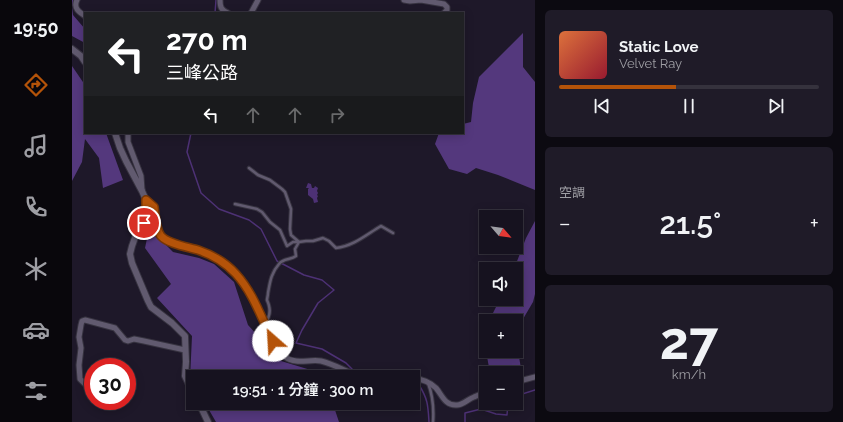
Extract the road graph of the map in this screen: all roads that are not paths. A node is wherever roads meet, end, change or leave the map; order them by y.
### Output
1 (77, 0) edge
2 (220, 0) edge
3 (258, 0) edge
4 (404, 0) edge
5 (226, 12) edge
6 (252, 12) edge
7 (445, 12) edge
8 (84, 15) edge
9 (72, 49) edge
10 (84, 60) edge
11 (115, 134) edge
12 (128, 134) edge
13 (248, 168) dead end
14 (142, 191) junction
15 (146, 200) junction
16 (235, 204) dead end
17 (392, 233) dead end
18 (299, 242) junction
19 (265, 324) junction
20 (185, 350) junction
21 (346, 370) edge
22 (535, 377) edge
23 (186, 378) edge
24 (420, 379) edge
25 (523, 380) edge
26 (428, 382) junction
27 (84, 383) edge
28 (479, 395) edge
29 (202, 410) edge
30 (208, 422) edge
31 (434, 422) edge

1 - 8 street
2 - 5 street
3 - 6 street
4 - 7 street
9 - 10 street
11 - 14 street
12 - 14 street
13 - 18 lane
14 - 15 street
15 - 19 street
15 - 20 street
16 - 18 lane
17 - 18 lane
18 - 19 lane
19 - 21 street
20 - 23 street
20 - 27 street
22 - 25 street
24 - 26 street
26 - 28 street
26 - 31 lane
29 - 30 street

